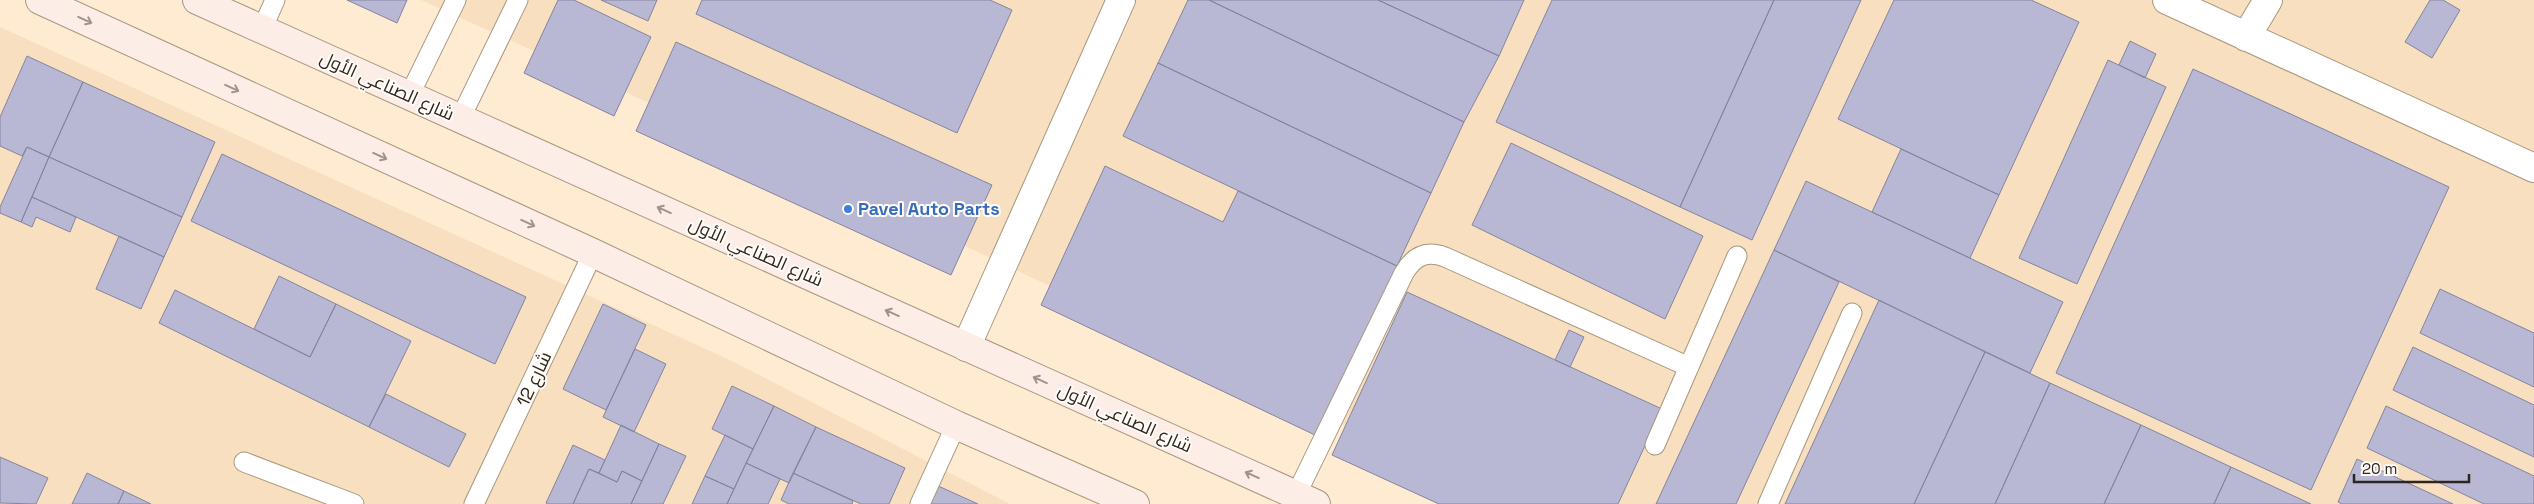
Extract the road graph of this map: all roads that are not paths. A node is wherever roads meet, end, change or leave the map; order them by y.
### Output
1 (40, 0) edge
2 (197, 0) edge
3 (275, 0) edge
4 (456, 0) edge
5 (518, 0) edge
6 (1122, 0) edge
7 (2166, 0) edge
8 (2268, 0) edge
9 (262, 29) junction
10 (2246, 37) junction
11 (409, 96) junction
12 (460, 119) junction
13 (2534, 168) edge
14 (592, 253) junction
15 (1737, 256) dead end
16 (1852, 313) dead end
17 (966, 347) junction
18 (1690, 366) junction
19 (956, 425) junction
20 (1655, 445) dead end
21 (244, 462) dead end
22 (1306, 500) edge
23 (1125, 502) edge
24 (354, 504) edge
25 (474, 504) edge
26 (920, 504) edge
27 (1768, 504) edge

1 -> 14 main road
2 - 9 main road, شارع الصناعي الأول
3 - 9 lane
4 - 11 lane
5 - 12 lane
6 - 17 street
7 - 10 street
8 - 10 street
9 - 11 main road, شارع الصناعي الأول
10 - 13 street
11 - 12 main road, شارع الصناعي الأول
17 -> 12 main road, شارع الصناعي الأول
14 - 19 main road
14 - 25 lane, شارع 12
15 - 18 lane
16 - 27 lane
22 -> 17 main road, شارع الصناعي الأول
18 - 20 lane
18 - 22 lane
19 - 23 main road
19 - 26 lane
21 - 24 lane

